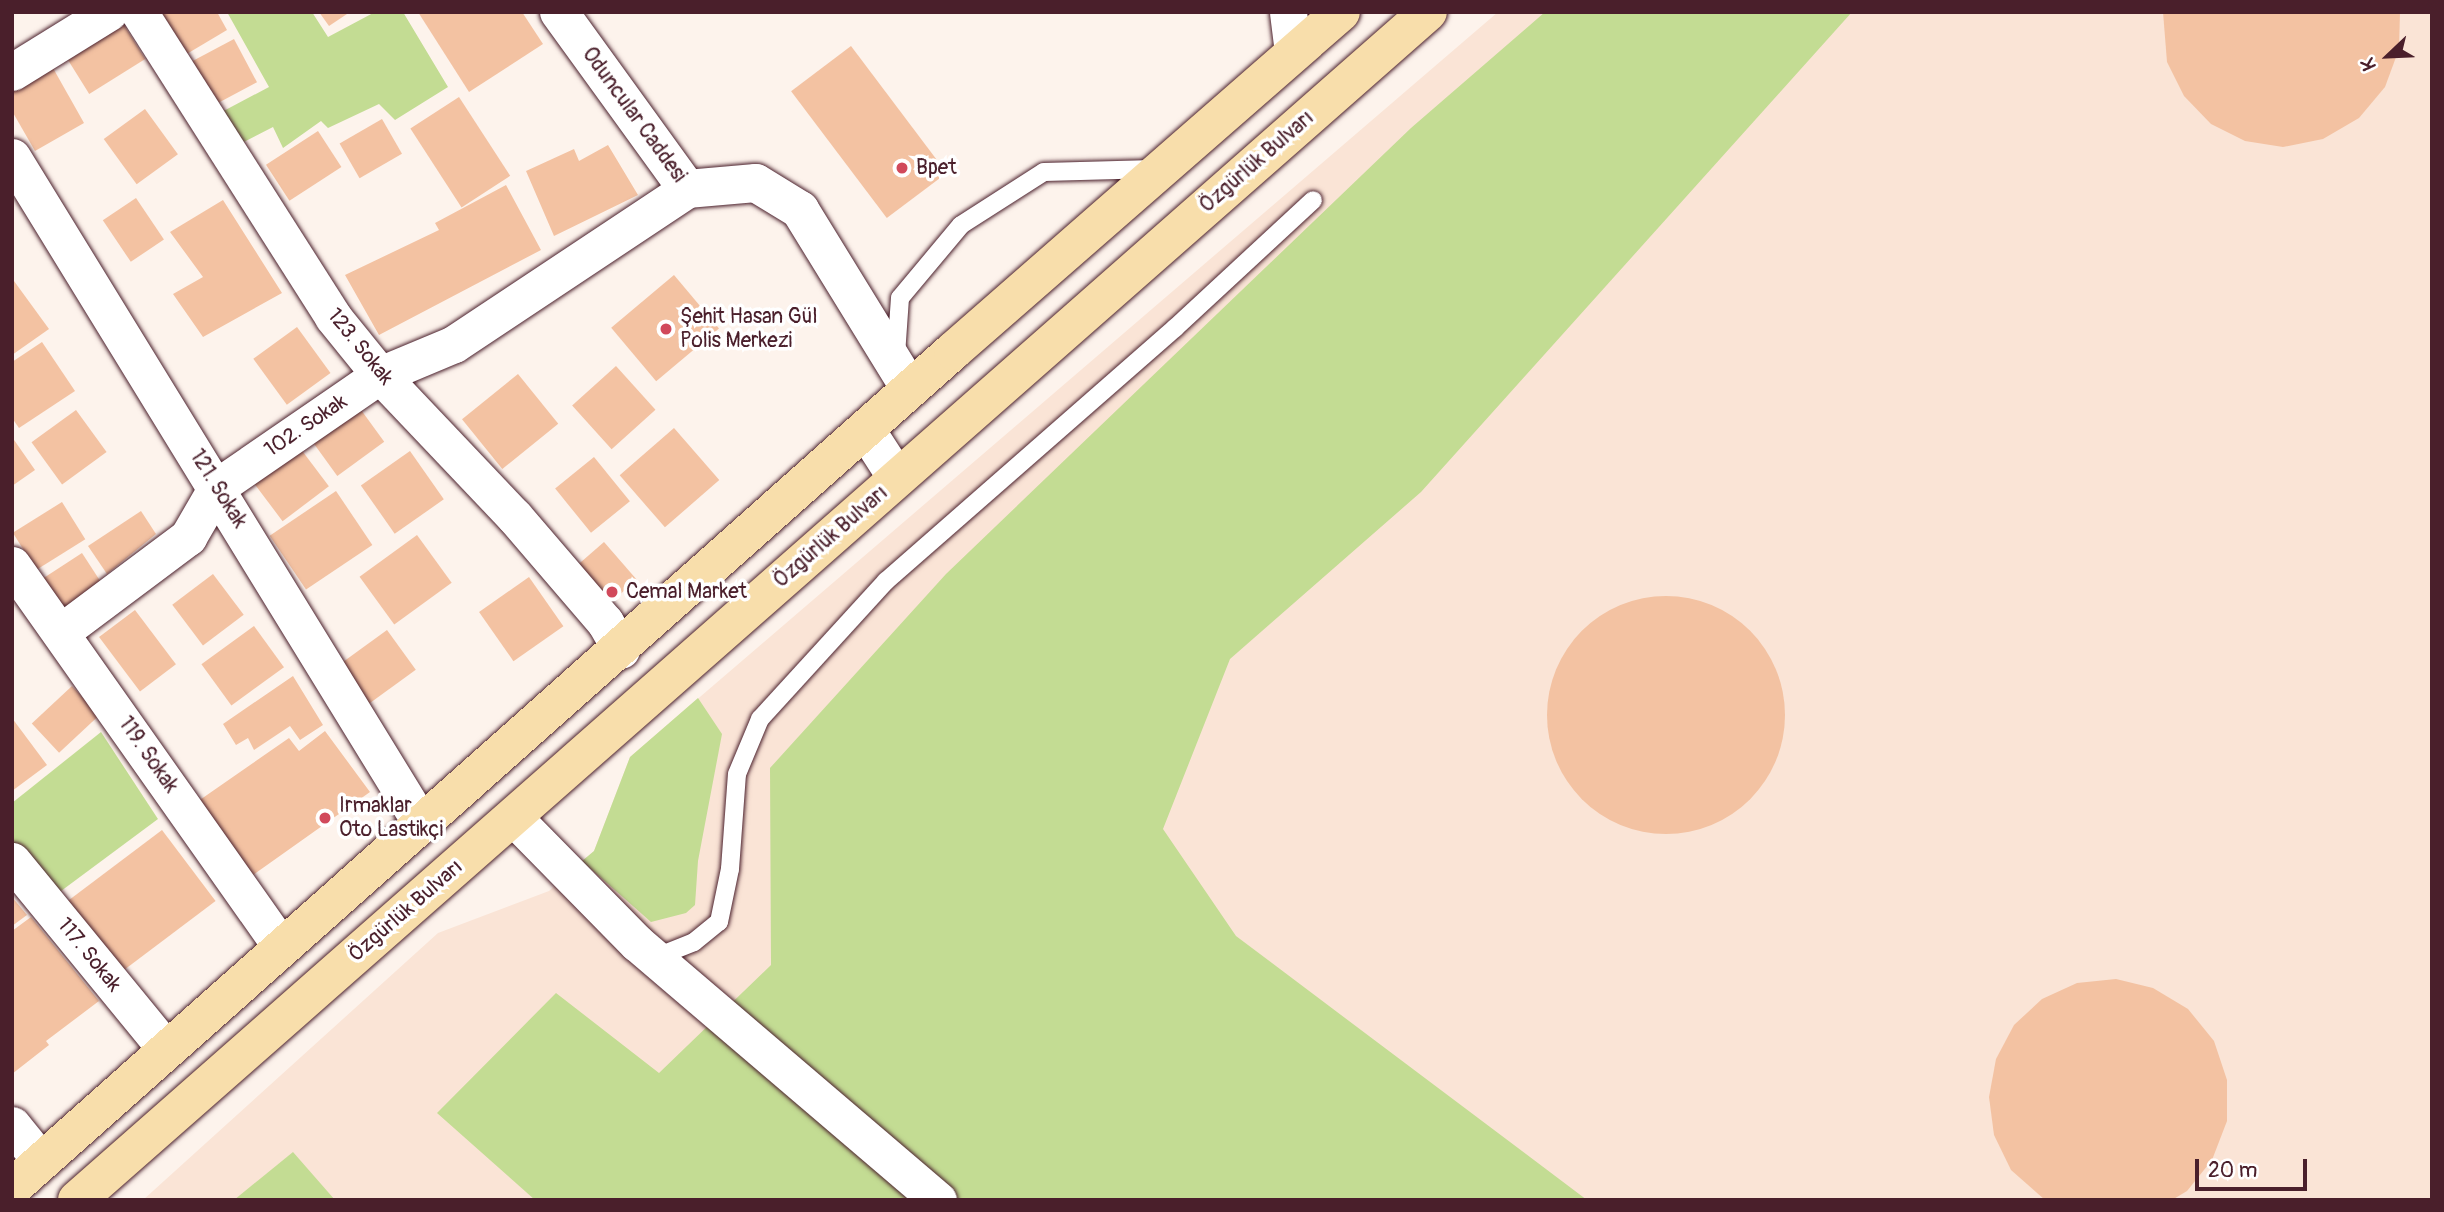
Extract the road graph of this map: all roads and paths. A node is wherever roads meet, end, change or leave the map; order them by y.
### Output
1 (110, 12) edge
2 (139, 12) edge
3 (559, 12) edge
4 (1288, 12) edge
5 (1341, 12) edge
6 (1428, 12) edge
7 (1293, 53) junction
8 (12, 72) edge
9 (12, 157) edge
10 (1161, 169) junction
11 (687, 189) junction
12 (1313, 200) dead end
13 (380, 375) junction
14 (903, 377) junction
15 (866, 430) junction
16 (897, 478) junction
17 (217, 487) junction
18 (12, 565) edge
19 (61, 632) junction
20 (621, 650) junction
21 (513, 817) junction
22 (421, 823) junction
23 (12, 861) edge
24 (281, 947) junction
25 (654, 958) junction
26 (166, 1049) junction
27 (12, 1125) edge
28 (41, 1161) junction
29 (12, 1188) edge
30 (77, 1200) edge
31 (938, 1200) edge

1 - 8 street
2 - 13 street, 123. Sokak
3 - 11 street, Oduncular Caddesi
4 - 7 street
5 - 7 main road
6 - 16 main road, Özgürlük Bulvarı
7 - 10 main road
9 - 17 street, 121. Sokak
10 - 14 main road
10 - 14 lane
11 - 13 street, 102. Sokak
11 - 14 street, Oduncular Caddesi
12 - 25 lane
13 - 17 street, 102. Sokak
13 - 20 street, 123. Sokak
14 - 15 main road
15 - 16 street
15 - 20 main road
16 - 21 main road, Özgürlük Bulvarı
17 - 19 street, 102. Sokak
17 - 22 street, 121. Sokak
18 - 19 street, 119. Sokak
19 - 24 street, 119. Sokak
20 - 22 main road
21 - 25 street
21 - 30 main road, Özgürlük Bulvarı
22 - 24 main road
23 - 26 street, 117. Sokak
24 - 26 main road
25 - 31 street
26 - 28 main road
27 - 28 street
28 - 29 main road

